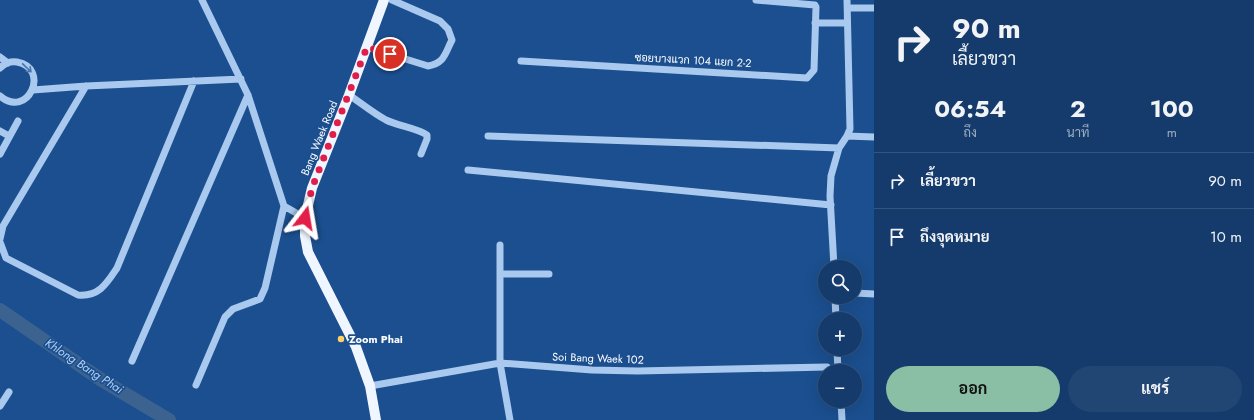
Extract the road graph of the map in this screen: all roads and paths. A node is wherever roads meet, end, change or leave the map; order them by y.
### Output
1 (384, 0) edge
2 (392, 0) edge
3 (756, 0) edge
4 (847, 0) edge
5 (205, 2) edge
6 (848, 8) junction
7 (874, 8) edge
8 (815, 23) junction
9 (847, 23) junction
10 (367, 47) junction
11 (0, 57) edge
12 (521, 61) dead end
13 (8, 62) junction
14 (0, 68) edge
15 (241, 79) junction
16 (194, 81) junction
17 (86, 86) junction
18 (33, 90) junction
19 (248, 94) junction
20 (350, 95) junction
21 (0, 96) edge
22 (18, 121) dead end
23 (0, 131) edge
24 (9, 136) junction
25 (488, 136) dead end
26 (847, 136) junction
27 (874, 137) edge
28 (839, 148) junction
29 (0, 154) edge
30 (421, 154) dead end
31 (468, 170) dead end
32 (831, 205) junction
33 (284, 206) junction
34 (305, 218) junction
35 (0, 239) edge
36 (0, 242) edge
37 (500, 245) dead end
38 (834, 260) edge
39 (500, 274) junction
40 (549, 274) dead end
41 (862, 293) edge
42 (874, 294) edge
43 (132, 361) dead end
44 (500, 364) junction
45 (818, 367) edge
46 (196, 385) dead end
47 (370, 386) junction
48 (9, 392) dead end
49 (0, 406) edge
50 (841, 408) edge
51 (376, 420) edge
52 (510, 420) edge
53 (842, 420) edge

1 - 10 main road, Bang Waek Road
2 - 10 street
3 - 8 street, ซอยบางแวก 104 แยก 2-2
4 - 6 street
5 - 15 street
6 - 7 street
6 - 9 street
8 - 9 street
8 - 12 street, ซอยบางแวก 104 แยก 2-2
9 - 26 street
10 - 20 main road, Bang Waek Road
11 - 13 street
13 - 14 street
13 -> 18 street
15 - 16 street
15 - 19 street
16 - 17 street
16 - 36 street
17 - 18 street
17 - 35 street
18 - 21 street
19 - 33 street
19 - 43 street
20 - 30 street
20 - 34 main road, Bang Waek Road
22 - 24 street
23 - 24 street
24 - 29 street
25 - 28 street
26 - 27 street
26 - 28 street
28 - 32 street
31 - 32 street
32 - 38 street
33 - 34 street
33 - 46 street
34 - 47 main road, Bang Waek Road
37 - 39 street
39 - 40 street
39 - 44 street
41 - 42 street
44 - 45 street, Soi Bang Waek 102
44 - 47 street, Soi Bang Waek 102
44 - 52 street
47 - 51 main road, Bang Waek Road
48 - 49 street
50 - 53 street

